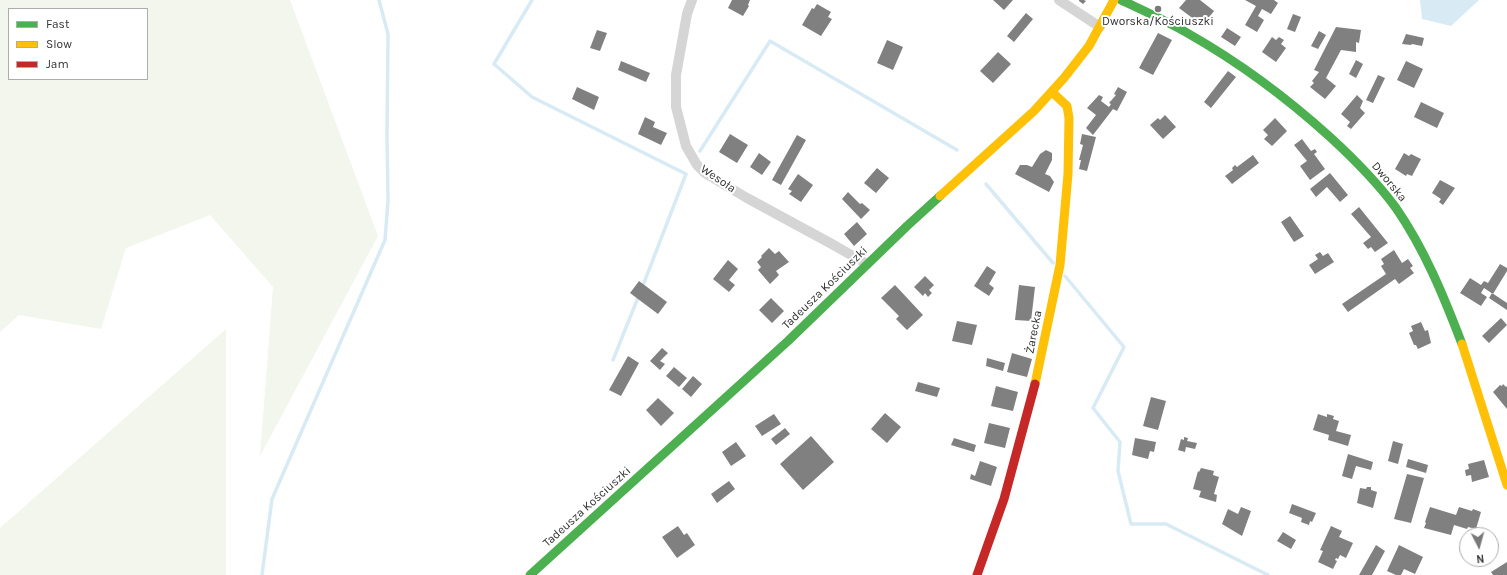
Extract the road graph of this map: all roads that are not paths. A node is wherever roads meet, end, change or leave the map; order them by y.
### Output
1 (692, 0) edge
2 (1059, 0) edge
3 (1114, 0) edge
4 (1121, 0) edge
5 (1100, 27) junction
6 (1052, 92) junction
7 (867, 264) junction
8 (1507, 485) edge
9 (530, 575) edge
10 (977, 575) edge

1 - 7 street, Wesoła
2 - 5 street
3 - 5 street, Tadeusza Kościuszki
4 - 8 street, Dworska
5 - 6 street, Tadeusza Kościuszki
6 - 7 street, Tadeusza Kościuszki
6 - 10 street, Żarecka
7 - 9 street, Tadeusza Kościuszki

